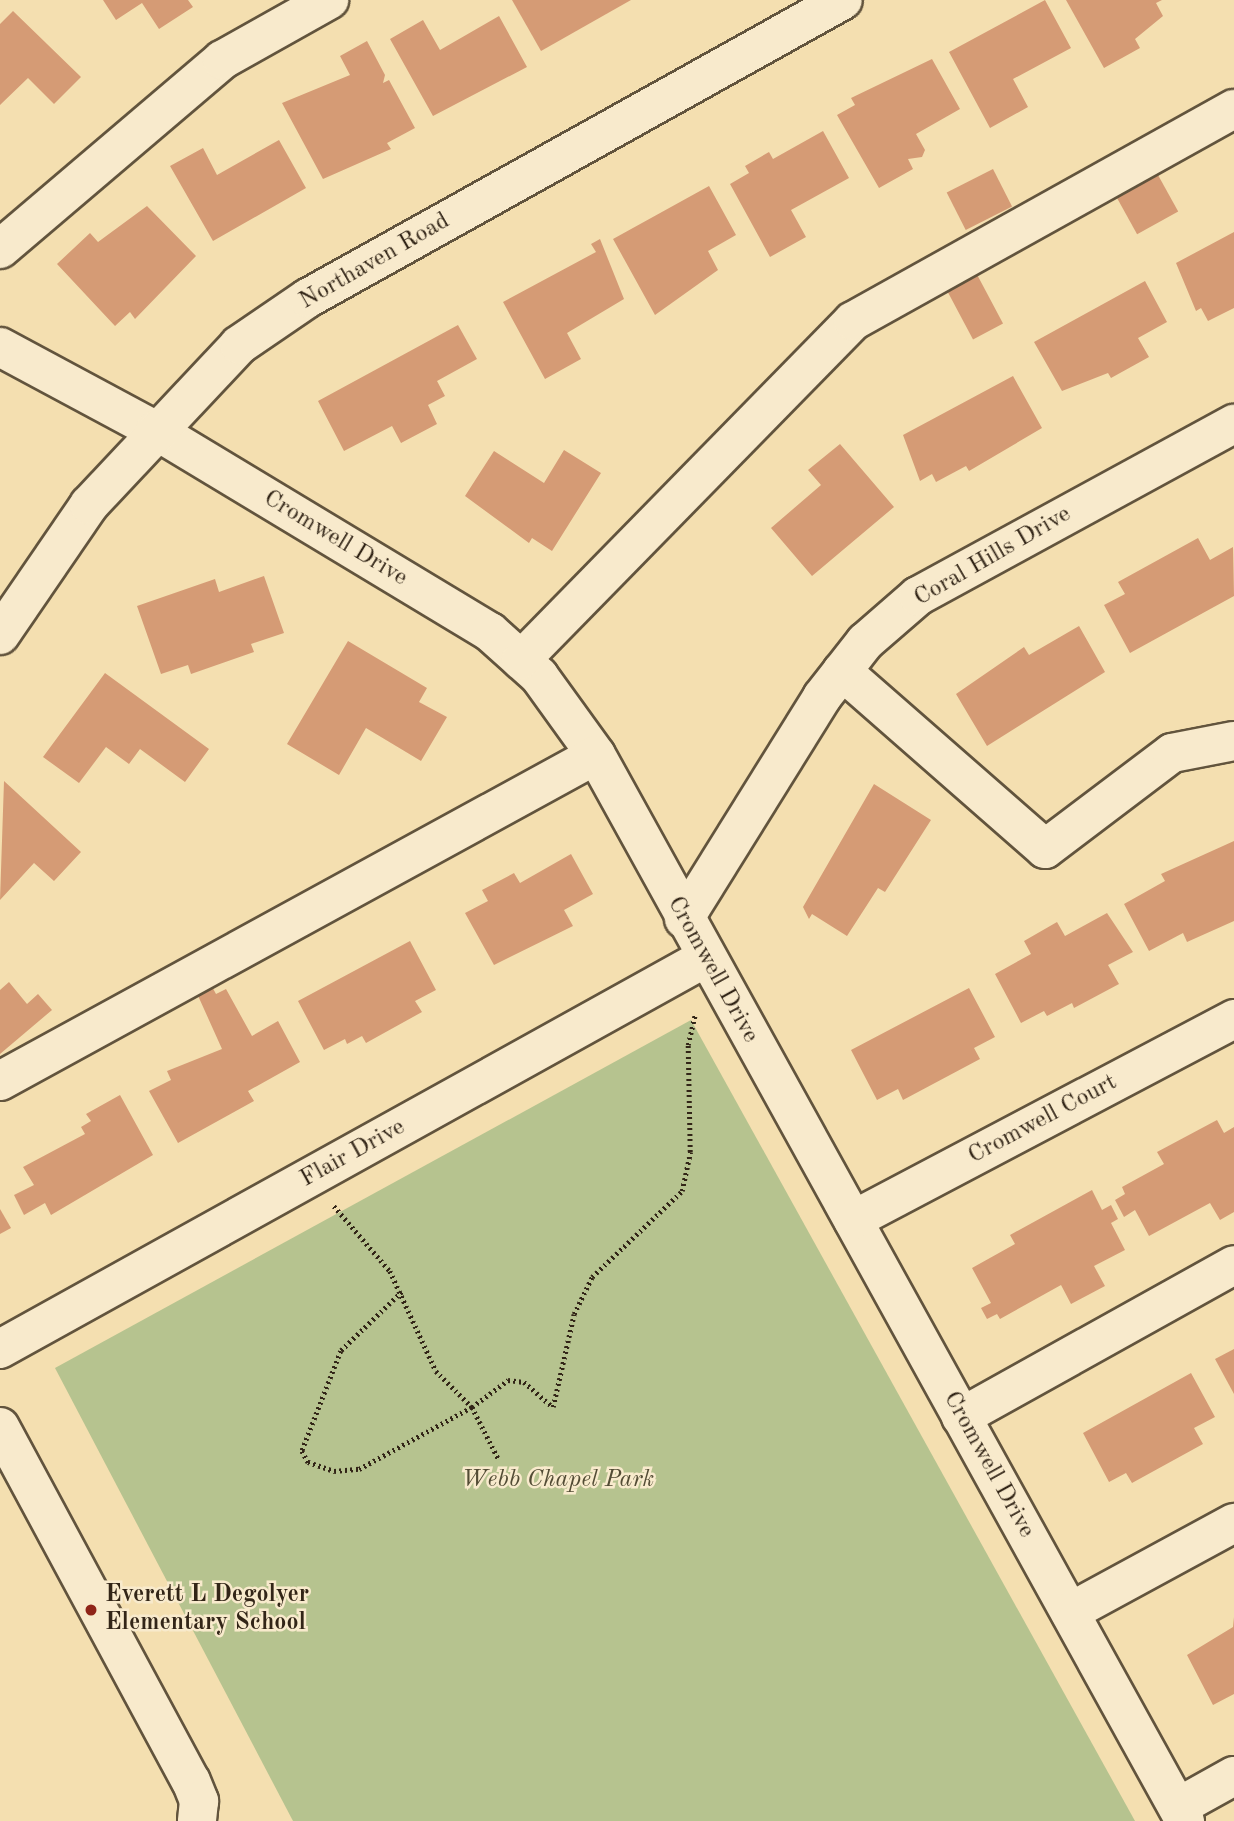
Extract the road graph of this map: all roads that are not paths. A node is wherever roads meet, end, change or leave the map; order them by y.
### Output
1 (329, 0) edge
2 (843, 0) edge
3 (1234, 109) edge
4 (0, 249) edge
5 (0, 347) edge
6 (1234, 424) edge
7 (155, 430) junction
8 (0, 635) edge
9 (521, 660) junction
10 (842, 671) junction
11 (1234, 741) edge
12 (596, 755) junction
13 (684, 919) junction
14 (705, 958) junction
15 (1234, 1019) edge
16 (0, 1081) edge
17 (853, 1220) junction
18 (1234, 1265) edge
19 (0, 1349) edge
20 (961, 1416) junction
21 (0, 1427) edge
22 (1234, 1523) edge
23 (1070, 1612) junction
24 (1234, 1776) edge
25 (1181, 1814) edge
26 (197, 1821) edge

1 - 4 street
2 - 7 street, Northaven Road
3 - 9 street
5 - 7 street, Cromwell Drive
6 - 10 street, Coral Hills Drive
7 - 8 street, Northaven Road
7 - 9 street, Cromwell Drive
9 - 12 street, Cromwell Drive
10 - 11 street
10 - 13 street, Coral Hills Drive
12 - 13 street, Cromwell Drive
12 - 16 street
13 - 14 street, Cromwell Drive
14 - 17 street, Cromwell Drive
14 - 19 street, Flair Drive
15 - 17 street, Cromwell Court
17 - 20 street, Cromwell Drive
18 - 20 street
20 - 23 street, Cromwell Drive
21 - 26 street
22 - 23 street
23 - 25 street, Cromwell Drive
24 - 25 street

